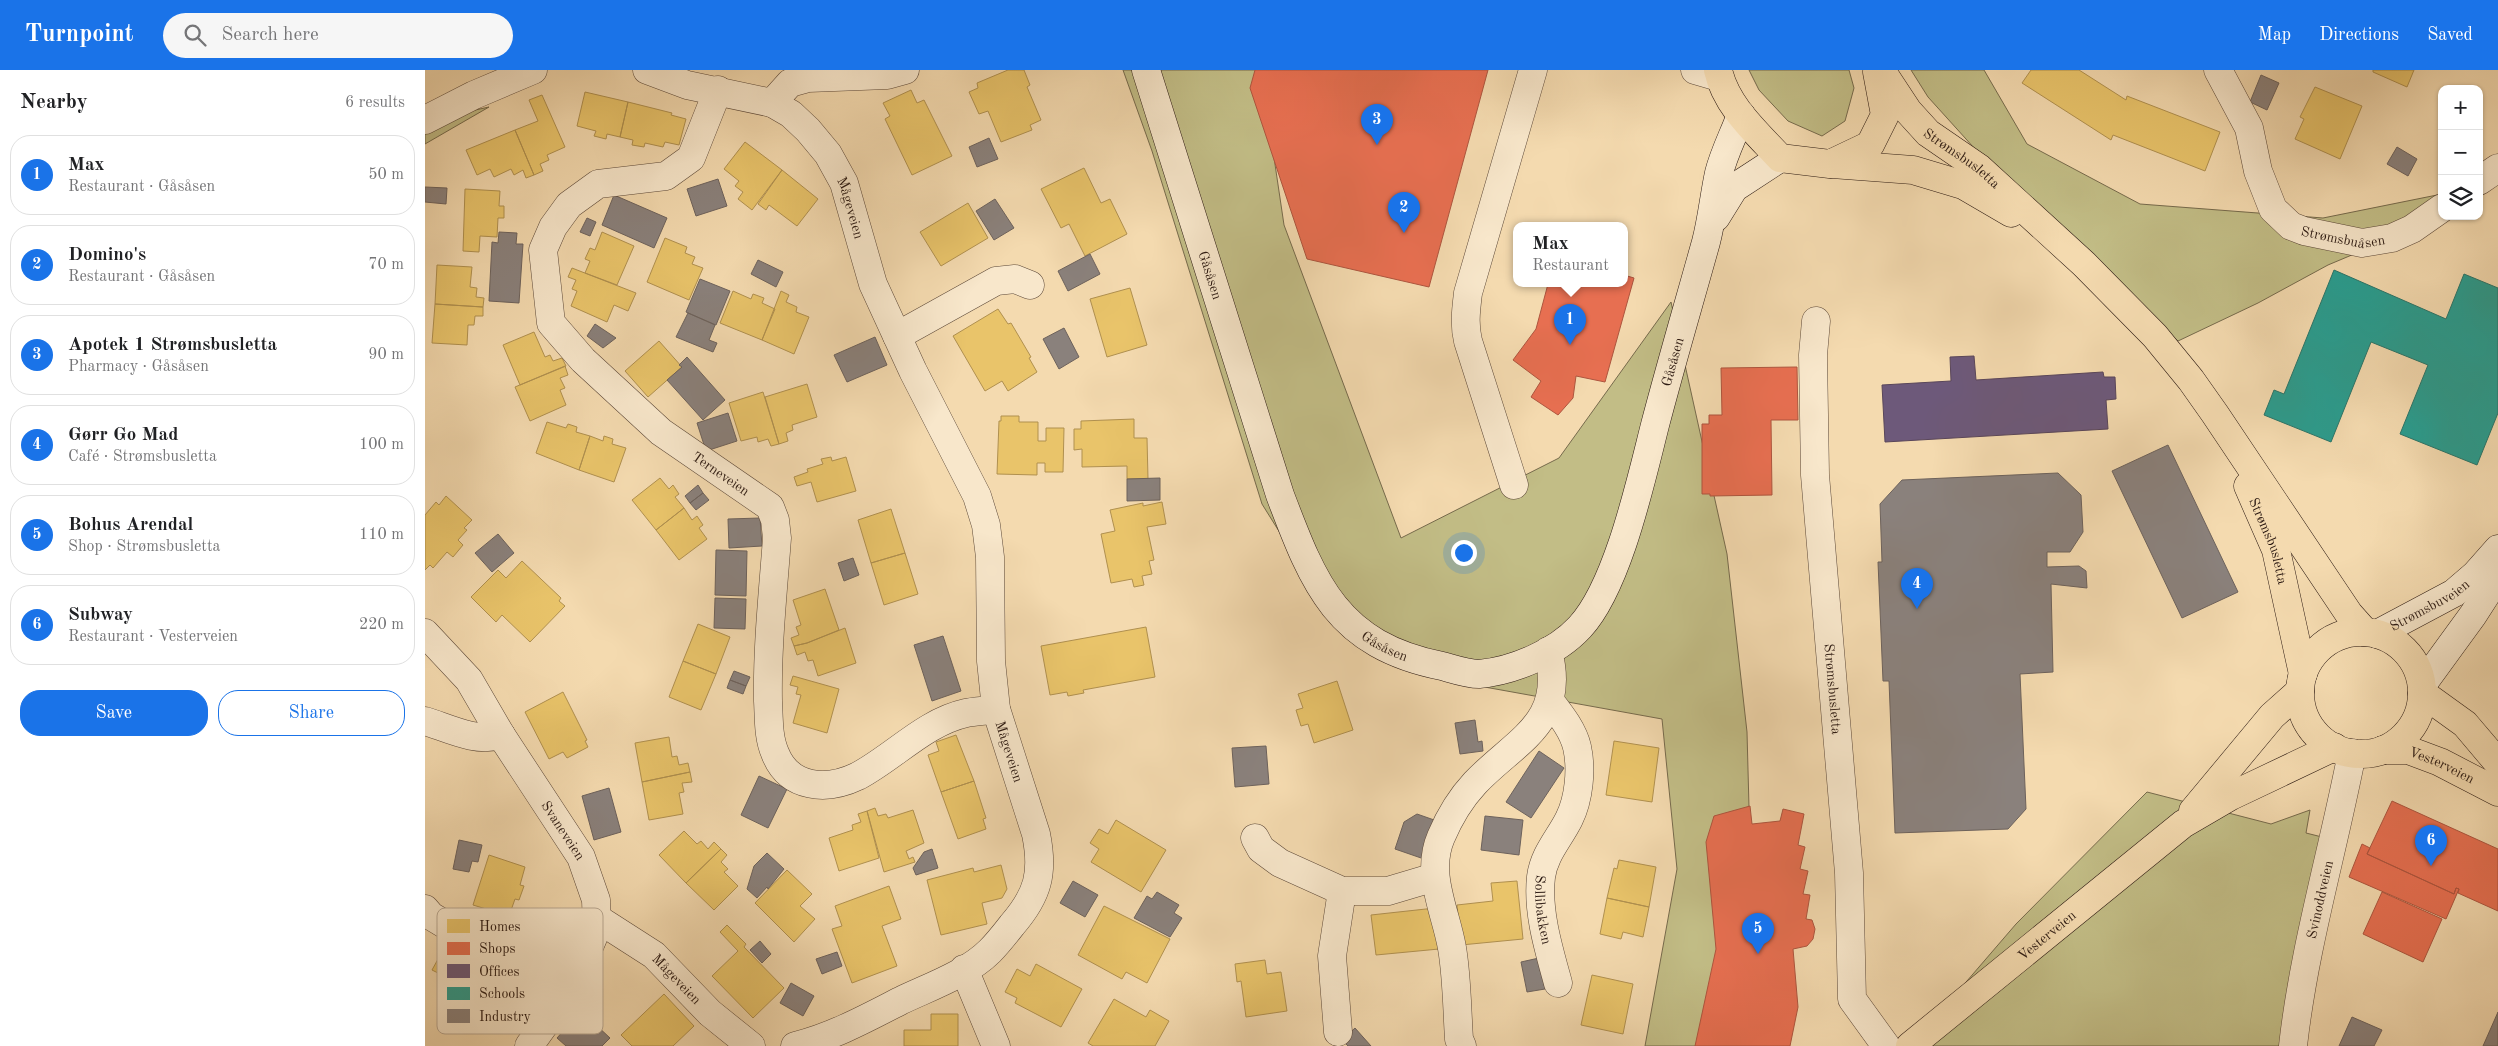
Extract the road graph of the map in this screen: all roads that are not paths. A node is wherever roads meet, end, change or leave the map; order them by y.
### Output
1 (533, 70) edge
2 (647, 70) edge
3 (905, 70) edge
4 (1146, 70) edge
5 (1533, 70) edge
6 (1877, 70) edge
7 (1881, 70) edge
8 (2218, 70) edge
9 (1711, 72) edge
10 (718, 90) junction
11 (772, 103) junction
12 (1741, 115) junction
13 (425, 120) edge
14 (1780, 158) junction
15 (1830, 164) junction
16 (2498, 168) edge
17 (2483, 178) edge
18 (2438, 211) edge
19 (1710, 226) junction
20 (2053, 238) junction
21 (1030, 285) dead end
22 (1816, 320) dead end
23 (897, 336) junction
24 (2215, 414) junction
25 (1515, 485) dead end
26 (2498, 550) edge
27 (2491, 582) edge
28 (425, 632) edge
29 (2371, 633) junction
30 (1548, 651) junction
31 (2301, 682) junction
32 (2422, 689) junction
33 (1550, 700) junction
34 (996, 709) junction
35 (425, 721) edge
36 (501, 734) junction
37 (2343, 750) junction
38 (2383, 750) junction
39 (2498, 763) edge
40 (2498, 792) edge
41 (2183, 824) junction
42 (1255, 838) dead end
43 (1435, 878) junction
44 (1342, 890) junction
45 (596, 908) edge
46 (425, 910) edge
47 (437, 920) edge
48 (603, 922) edge
49 (964, 969) junction
50 (1558, 983) dead end
51 (1338, 1032) dead end
52 (538, 1034) edge
53 (529, 1046) edge
54 (751, 1046) edge
55 (795, 1046) edge
56 (996, 1046) edge
57 (1463, 1046) edge
58 (1886, 1046) edge
59 (1910, 1046) edge
60 (2293, 1046) edge

1 - 13 street
2 - 10 street, Mågeveien
3 - 11 street
4 - 30 street, Gåsåsen
5 - 25 street
6 - 15 main road
7 - 20 main road, Strømsbusletta
8 - 18 street, Strømsbuåsen
9 - 12 main road
10 - 11 street, Mågeveien
10 - 34 street, Terneveien
11 - 23 street, Mågeveien
12 - 14 main road
12 - 19 street, Gåsåsen
14 - 15 main road, Strømsbusletta
14 - 19 street, Gåsåsen
15 - 20 main road, Strømsbusletta
16 - 17 street
19 - 30 street, Gåsåsen
20 - 24 main road, Strømsbusletta
21 - 23 street
22 - 58 street, Strømsbusletta
23 - 34 street, Mågeveien
24 - 29 main road, Strømsbusletta
24 - 31 main road, Strømsbusletta
26 - 27 street, Strømsbuveien
27 - 29 street, Strømsbuveien
27 - 32 street, Strømsbuveien
28 - 36 street, Svaneveien
29 - 31 main road
29 - 32 main road
30 - 33 street
31 - 37 main road
31 - 41 main road, Vesterveien
32 - 38 main road
32 - 39 main road
33 - 43 street
33 - 50 street, Sollibakken
34 - 49 street, Mågeveien
35 - 36 street
36 - 45 street, Svaneveien
37 - 38 main road
37 - 41 main road, Vesterveien
37 - 60 street, Svinoddveien
38 - 40 main road, Vesterveien
41 - 59 main road, Vesterveien
42 - 44 street
43 - 44 street
43 - 57 street
44 - 51 street
46 - 47 street
48 - 54 street, Mågeveien
49 - 55 street, Mågeveien
49 - 56 street
52 - 53 street, Svaneveien

